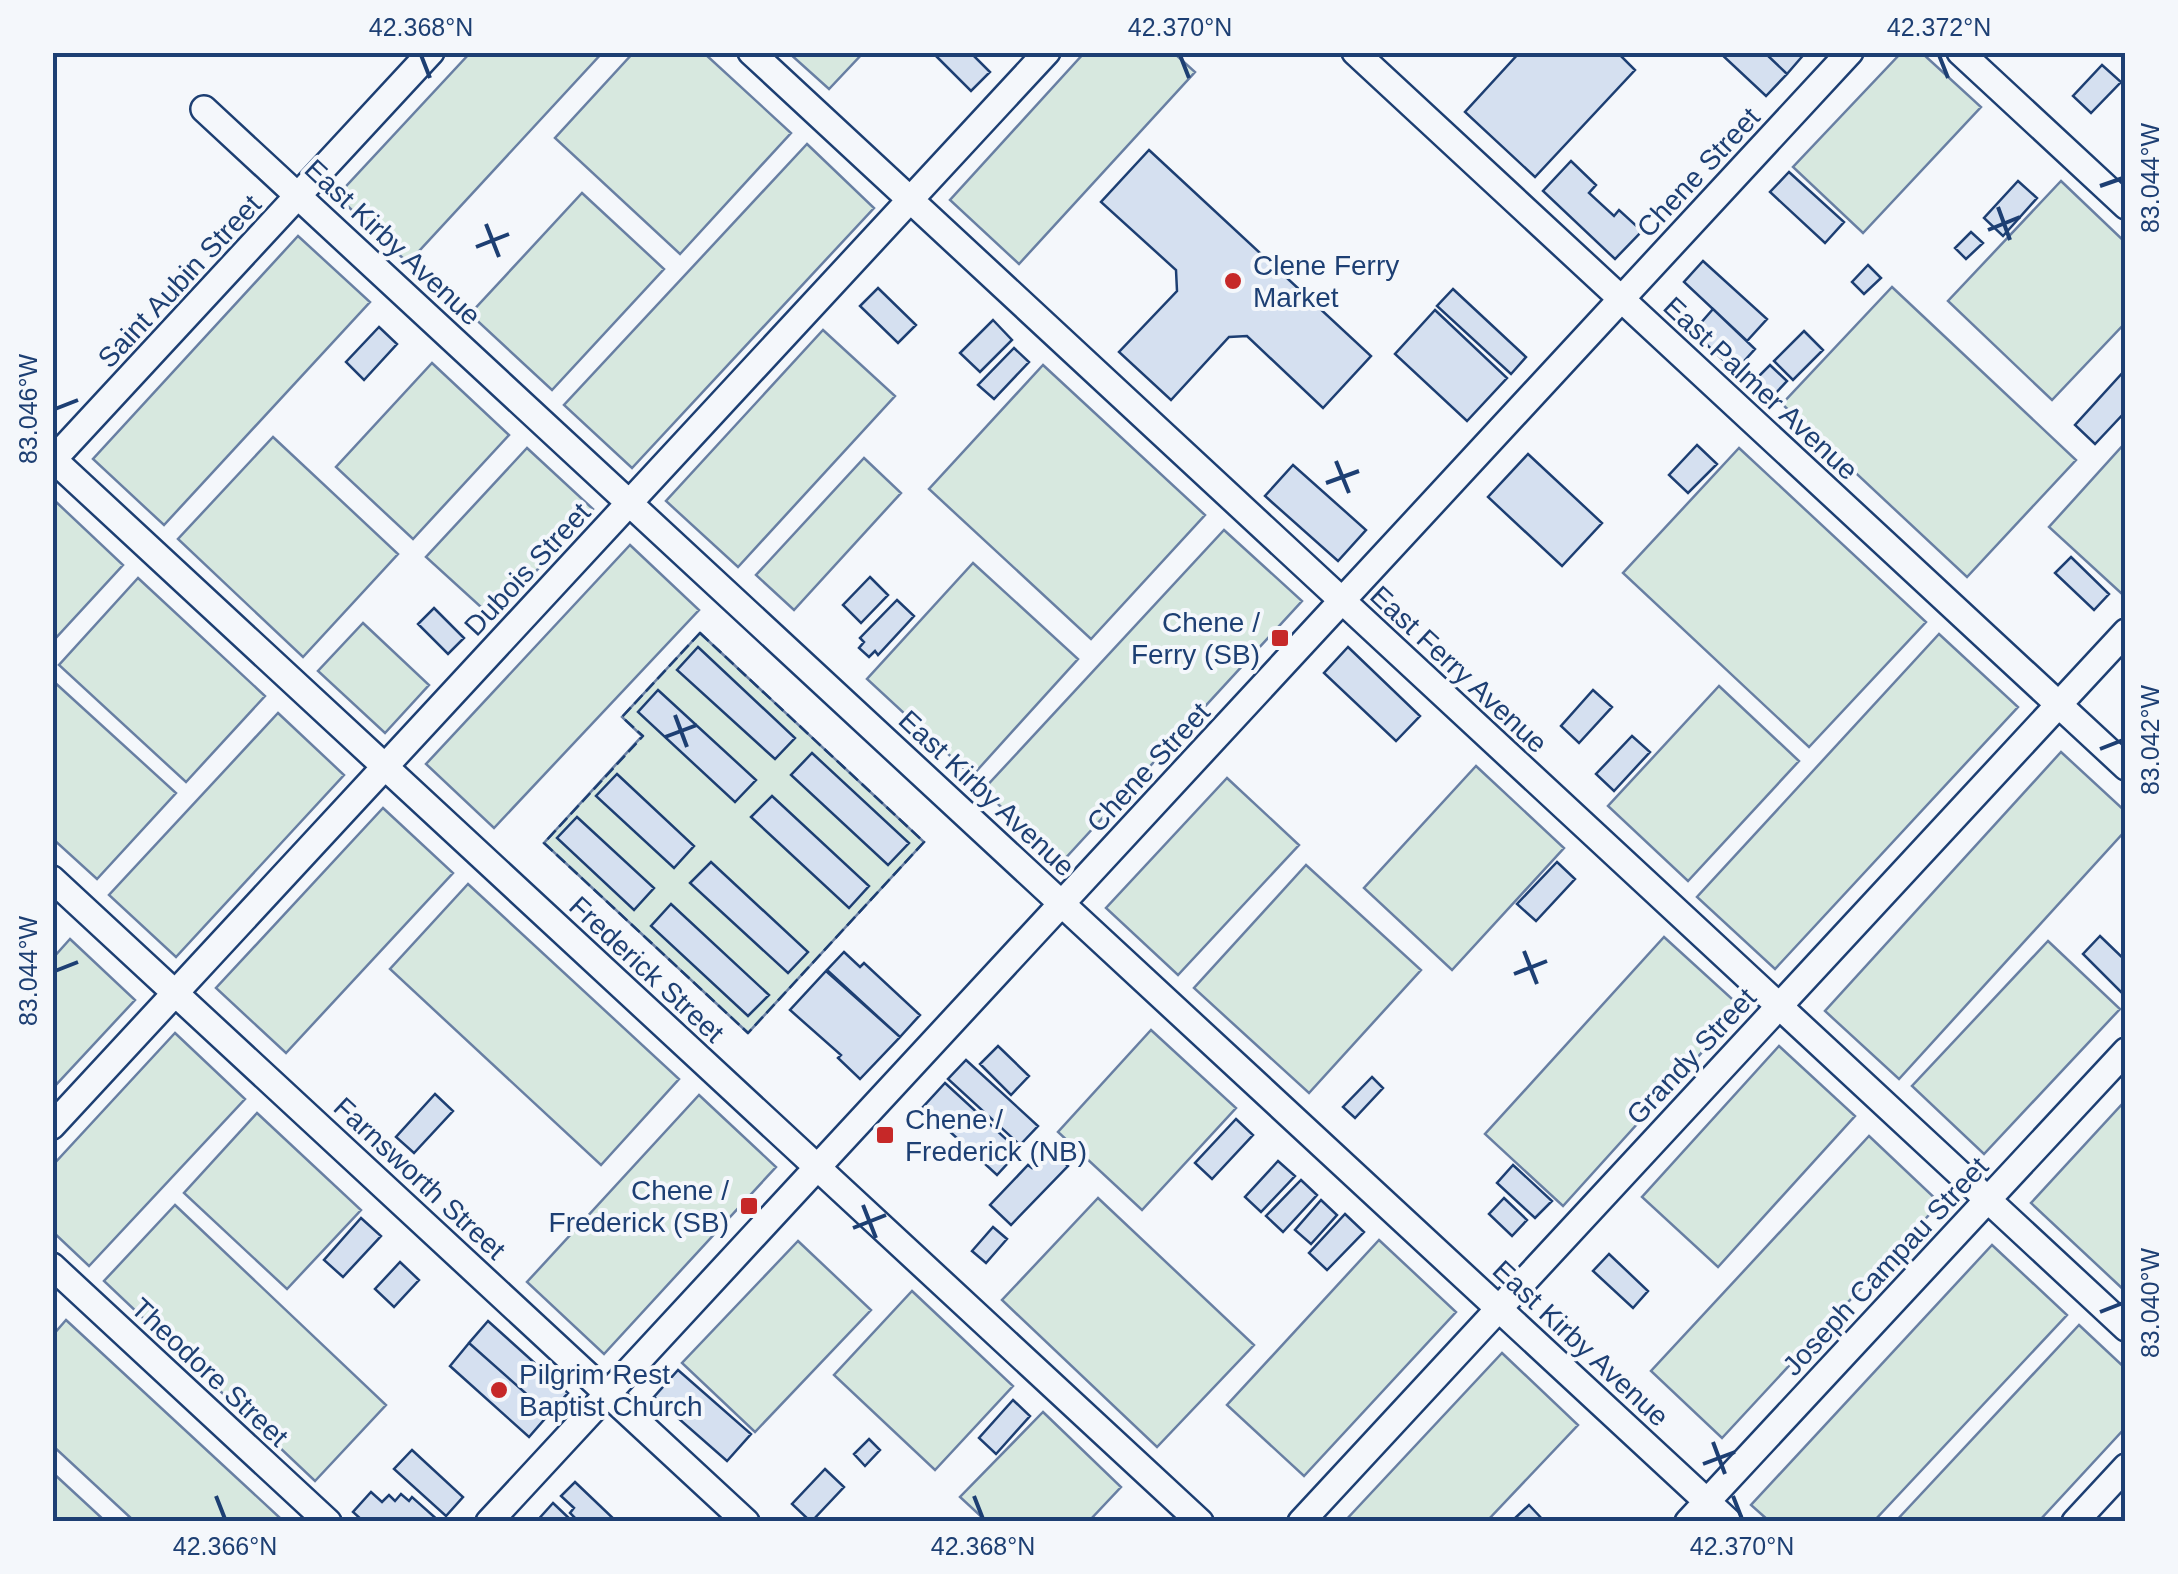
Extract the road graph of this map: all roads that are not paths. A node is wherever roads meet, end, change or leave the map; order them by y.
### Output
1 (431, 52) edge
2 (751, 52) edge
3 (1047, 52) edge
4 (1356, 52) edge
5 (1850, 52) edge
6 (1960, 52) edge
7 (204, 108) dead end
8 (298, 196) junction
9 (910, 200) junction
10 (2126, 206) edge
11 (1621, 299) junction
12 (53, 460) edge
13 (630, 502) junction
14 (1342, 601) junction
15 (2126, 632) edge
16 (2058, 705) junction
17 (385, 766) junction
18 (2126, 767) edge
19 (52, 879) edge
20 (1062, 903) junction
21 (175, 993) junction
22 (1778, 1006) junction
23 (2126, 1050) edge
24 (52, 1126) edge
25 (818, 1167) junction
26 (1986, 1200) junction
27 (52, 1266) edge
28 (1498, 1308) junction
29 (2126, 1328) edge
30 (608, 1394) junction
31 (2126, 1467) edge
32 (1707, 1501) junction
33 (328, 1522) edge
34 (489, 1522) edge
35 (746, 1522) edge
36 (1200, 1522) edge
37 (1301, 1522) edge
38 (1688, 1522) edge
39 (1729, 1522) edge
40 (2075, 1522) edge

1 - 8 street, Saint Aubin Street
2 - 9 street, East Ferry Avenue
3 - 9 street, Dubois Street
4 - 11 street, East Palmer Avenue
5 - 11 street, Chene Street
6 - 10 street
7 - 8 street, East Kirby Avenue
8 - 12 street, Saint Aubin Street
8 - 13 street, East Kirby Avenue
9 - 13 street, Dubois Street
9 - 14 street, East Ferry Avenue
11 - 14 street, Chene Street
11 - 16 street, East Palmer Avenue
12 - 17 street, Frederick Street
13 - 17 street, Dubois Street
13 - 20 street, East Kirby Avenue
14 - 20 street, Chene Street
14 - 22 street, East Ferry Avenue
15 - 16 street, Grandy Street
16 - 18 street, East Palmer Avenue
16 - 22 street, Grandy Street
17 - 21 street, Dubois Street
17 - 25 street, Frederick Street
19 - 21 street, Farnsworth Street
20 - 25 street, Chene Street
20 - 28 street, East Kirby Avenue
21 - 24 street, Dubois Street
21 - 30 street, Farnsworth Street
22 - 26 street, East Ferry Avenue
22 - 28 street, Grandy Street
23 - 26 street, Joseph Campau Street
25 - 30 street, Chene Street
25 - 36 street, Frederick Street
26 - 29 street, East Ferry Avenue
26 - 32 street, Joseph Campau Street
27 - 33 street, Theodore Street
28 - 32 street, East Kirby Avenue
28 - 37 street, Grandy Street
30 - 34 street, Chene Street
30 - 35 street, Farnsworth Street
31 - 40 street
32 - 38 street, Joseph Campau Street
32 - 39 street, East Kirby Avenue

